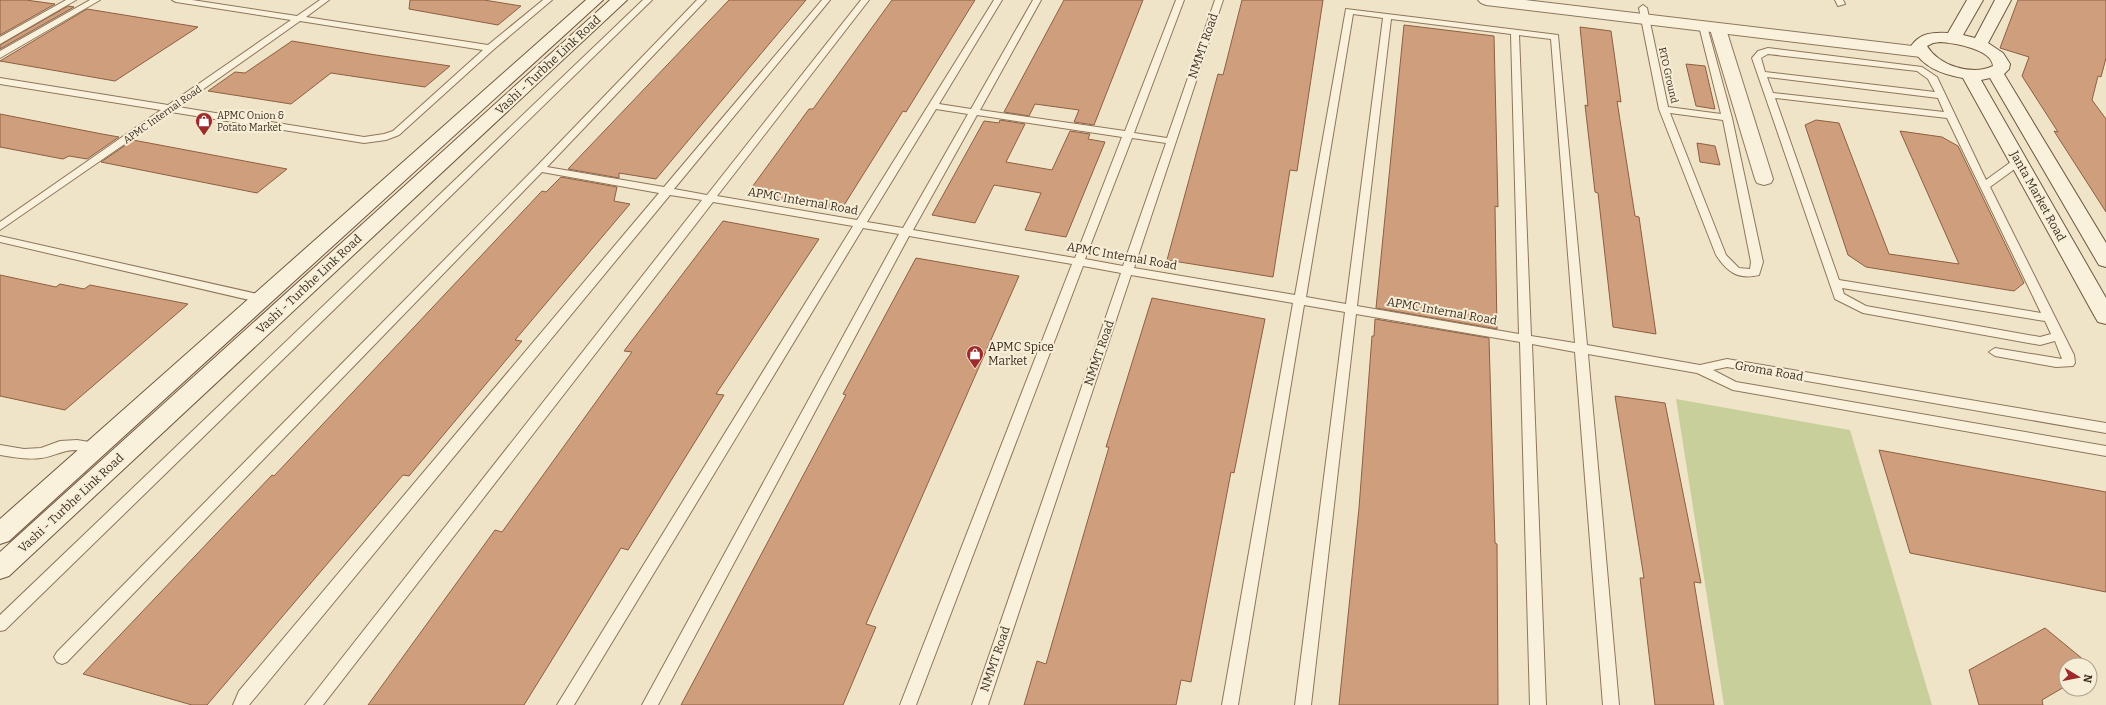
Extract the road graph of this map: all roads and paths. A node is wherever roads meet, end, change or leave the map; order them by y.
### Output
1 (72, 0) edge
2 (96, 0) edge
3 (176, 0) edge
4 (325, 0) edge
5 (548, 0) edge
6 (596, 0) edge
7 (619, 0) edge
8 (648, 0) edge
9 (702, 0) edge
10 (826, 0) edge
11 (865, 0) edge
12 (998, 0) edge
13 (1037, 0) edge
14 (1180, 0) edge
15 (1219, 0) edge
16 (1486, 0) edge
17 (1572, 0) edge
18 (1975, 0) edge
19 (2003, 0) edge
20 (1644, 14) junction
21 (1387, 16) junction
22 (298, 19) junction
23 (1710, 27) junction
24 (1515, 32) junction
25 (1953, 38) junction
26 (0, 41) edge
27 (1979, 45) junction
28 (1921, 47) junction
29 (490, 48) junction
30 (0, 55) edge
31 (1995, 73) junction
32 (1762, 74) junction
33 (1970, 74) junction
34 (0, 81) edge
35 (1769, 95) junction
36 (1941, 96) junction
37 (934, 106) junction
38 (170, 108) junction
39 (1664, 109) junction
40 (974, 112) junction
41 (1951, 116) junction
42 (1727, 118) junction
43 (1128, 134) junction
44 (1171, 141) junction
45 (2019, 161) junction
46 (540, 169) junction
47 (1764, 178) dead end
48 (1984, 186) junction
49 (666, 191) junction
50 (709, 198) junction
51 (861, 224) junction
52 (0, 227) edge
53 (906, 232) junction
54 (0, 239) edge
55 (2106, 260) edge
56 (1079, 262) junction
57 (1127, 270) junction
58 (1834, 283) junction
59 (262, 299) junction
60 (1299, 300) junction
61 (288, 304) junction
62 (1351, 309) junction
63 (2106, 317) edge
64 (2049, 318) junction
65 (2058, 336) junction
66 (1525, 339) junction
67 (1581, 348) junction
68 (1996, 352) dead end
69 (1700, 369) junction
70 (2106, 428) edge
71 (97, 448) junction
72 (0, 450) edge
73 (2106, 451) edge
74 (0, 534) edge
75 (0, 568) edge
76 (0, 624) edge
77 (62, 657) dead end
78 (241, 705) edge
79 (313, 705) edge
80 (565, 705) edge
81 (650, 705) edge
82 (908, 705) edge
83 (980, 705) edge
84 (1230, 705) edge
85 (1303, 705) edge
86 (1538, 705) edge
87 (1611, 705) edge

1 - 26 lane
2 - 30 lane
3 - 22 lane
4 - 22 lane, APMC Internal Road
5 - 29 lane
6 - 59 main road, Vashi - Turbhe Link Road
7 - 61 main road, Vashi - Turbhe Link Road
8 - 76 lane
9 - 46 lane
10 - 49 lane
11 - 50 lane
12 - 37 lane
13 - 40 lane
14 - 43 lane
15 - 44 lane, NMMT Road
16 - 20 main road
17 - 20 main road
18 - 25 main road
19 - 27 main road
20 - 23 main road
20 - 28 main road
20 - 39 lane, RTO Ground
21 - 24 lane
21 - 60 lane
21 - 62 lane
22 - 29 lane
22 - 38 lane, APMC Internal Road
23 - 28 main road
23 - 42 lane
23 - 47 main road
24 - 66 lane
24 - 67 lane
25 - 27 main road
25 - 28 main road
27 - 31 main road
28 - 33 main road
29 - 38 lane
31 - 33 main road
31 - 55 main road, Janta Market Road
32 - 35 lane
32 - 36 lane
32 - 36 lane
33 - 45 main road, Janta Market Road
34 - 38 lane
35 - 41 lane
35 - 58 lane
36 - 41 lane
37 - 40 lane
37 - 51 lane
38 - 52 lane, APMC Internal Road
39 - 42 lane, RTO Ground
39 - 42 lane
40 - 43 lane
40 - 53 lane
41 - 48 lane
43 - 44 lane
43 - 56 lane
44 - 57 lane, NMMT Road
45 - 48 lane
45 - 63 main road, Janta Market Road
46 - 49 lane, APMC Internal Road
46 - 77 lane
48 - 64 lane
49 - 50 lane, APMC Internal Road
49 - 78 lane
50 - 51 lane, APMC Internal Road
50 - 79 lane
51 - 53 lane, APMC Internal Road
51 - 80 lane
53 - 56 lane, APMC Internal Road
53 - 81 lane
54 - 59 lane
56 - 57 lane, APMC Internal Road
56 - 82 lane
57 - 60 lane, APMC Internal Road
57 - 83 lane, NMMT Road
58 - 64 lane
58 - 65 lane
59 - 61 main road
59 - 71 main road, Vashi - Turbhe Link Road
60 - 62 lane, APMC Internal Road
60 - 84 lane
61 - 75 main road, Vashi - Turbhe Link Road
62 - 66 lane, APMC Internal Road
62 - 85 lane
64 - 65 lane
65 - 68 lane
66 - 67 lane, APMC Internal Road
66 - 86 lane
67 - 69 lane, APMC Internal Road
67 - 87 lane
69 - 70 lane, Groma Road
69 - 73 lane, Groma Road
71 - 72 lane
71 - 74 main road, Vashi - Turbhe Link Road

